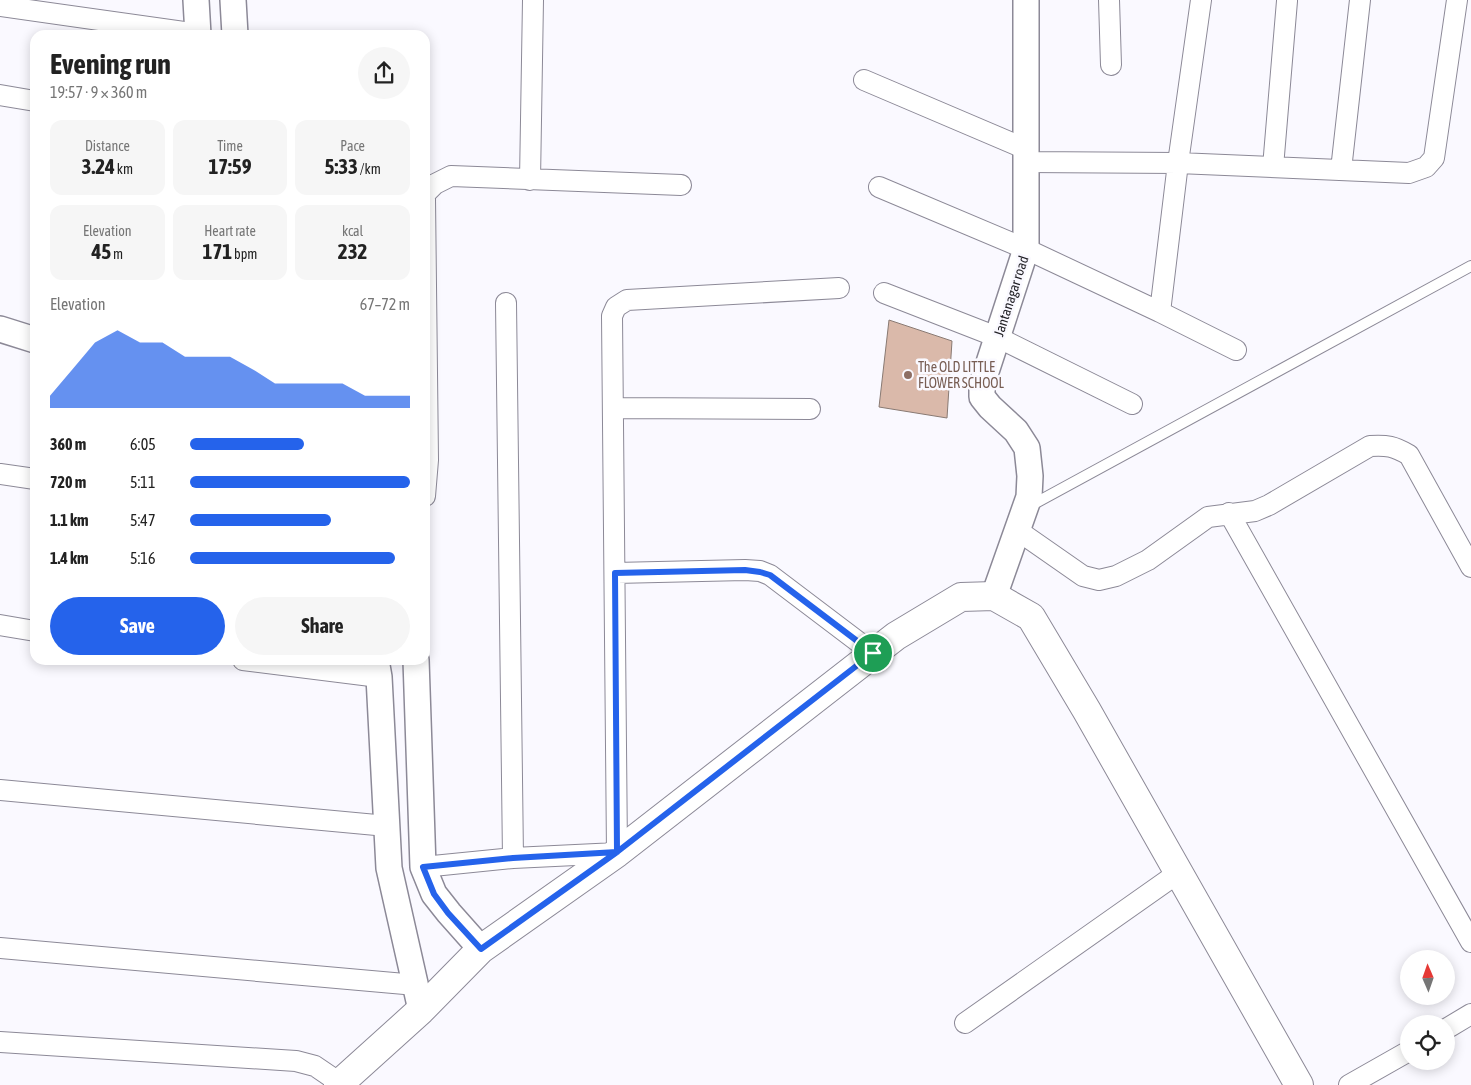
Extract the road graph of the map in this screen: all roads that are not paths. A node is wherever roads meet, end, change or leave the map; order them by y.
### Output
1 (196, 0) edge
2 (234, 0) edge
3 (533, 0) edge
4 (1026, 0) edge
5 (1109, 0) edge
6 (1201, 0) edge
7 (1287, 0) edge
8 (1360, 0) edge
9 (1457, 0) edge
10 (0, 6) edge
11 (170, 30) edge
12 (198, 30) edge
13 (235, 30) edge
14 (1111, 65) dead end
15 (864, 80) dead end
16 (0, 95) edge
17 (30, 100) edge
18 (1026, 156) junction
19 (1178, 163) junction
20 (1273, 167) junction
21 (1341, 170) junction
22 (530, 180) junction
23 (681, 185) dead end
24 (879, 187) dead end
25 (430, 189) edge
26 (1026, 249) junction
27 (1471, 266) edge
28 (839, 288) dead end
29 (884, 293) dead end
30 (506, 303) dead end
31 (1160, 312) junction
32 (0, 329) edge
33 (997, 337) junction
34 (30, 338) edge
35 (1236, 350) dead end
36 (1132, 404) dead end
37 (614, 408) junction
38 (810, 409) dead end
39 (0, 474) edge
40 (30, 478) edge
41 (1229, 513) junction
42 (1021, 520) junction
43 (1471, 567) edge
44 (615, 573) junction
45 (994, 596) junction
46 (0, 625) edge
47 (30, 630) edge
48 (873, 653) junction
49 (327, 665) edge
50 (416, 665) edge
51 (378, 668) edge
52 (0, 790) edge
53 (387, 826) junction
54 (617, 852) junction
55 (513, 858) junction
56 (423, 867) junction
57 (1178, 872) junction
58 (1471, 942) edge
59 (0, 948) edge
60 (481, 949) junction
61 (419, 998) junction
62 (1471, 1014) edge
63 (965, 1023) dead end
64 (1455, 1024) edge
65 (0, 1042) edge
66 (1400, 1055) edge
67 (338, 1084) edge
68 (1299, 1085) edge
69 (1350, 1085) edge

1 - 12 street
2 - 13 street
3 - 22 street
4 - 18 street, Jantanagar road
5 - 14 street
6 - 19 street
7 - 20 street
8 - 21 street
9 - 21 street
10 - 11 street
15 - 18 street
16 - 17 street
18 - 19 street
18 - 26 street, Jantanagar road
19 - 20 street
19 - 31 street
20 - 21 street
22 - 23 street
22 - 25 street
24 - 26 street
26 - 31 street
26 - 33 street, Jantanagar road
27 - 42 lane
28 - 37 street
29 - 33 street
30 - 55 street
31 - 35 street
32 - 34 street
33 - 36 street
33 - 42 street, Jantanagar road
37 - 38 street
37 - 44 street
39 - 40 street
41 - 42 street
41 - 43 street
41 - 58 street
42 - 45 street, Jantanagar road
44 - 48 street
44 - 54 street
45 - 48 main road
45 - 57 main road
46 - 47 street
48 - 54 main road
49 - 51 street
50 - 56 street
51 - 53 street
52 - 53 street
53 - 61 street
54 - 55 street
54 - 60 main road
55 - 56 street
56 - 60 street
57 - 63 street
57 - 68 main road
59 - 61 street
60 - 61 main road
61 - 67 main road
62 - 64 street
65 - 67 street
66 - 69 street

